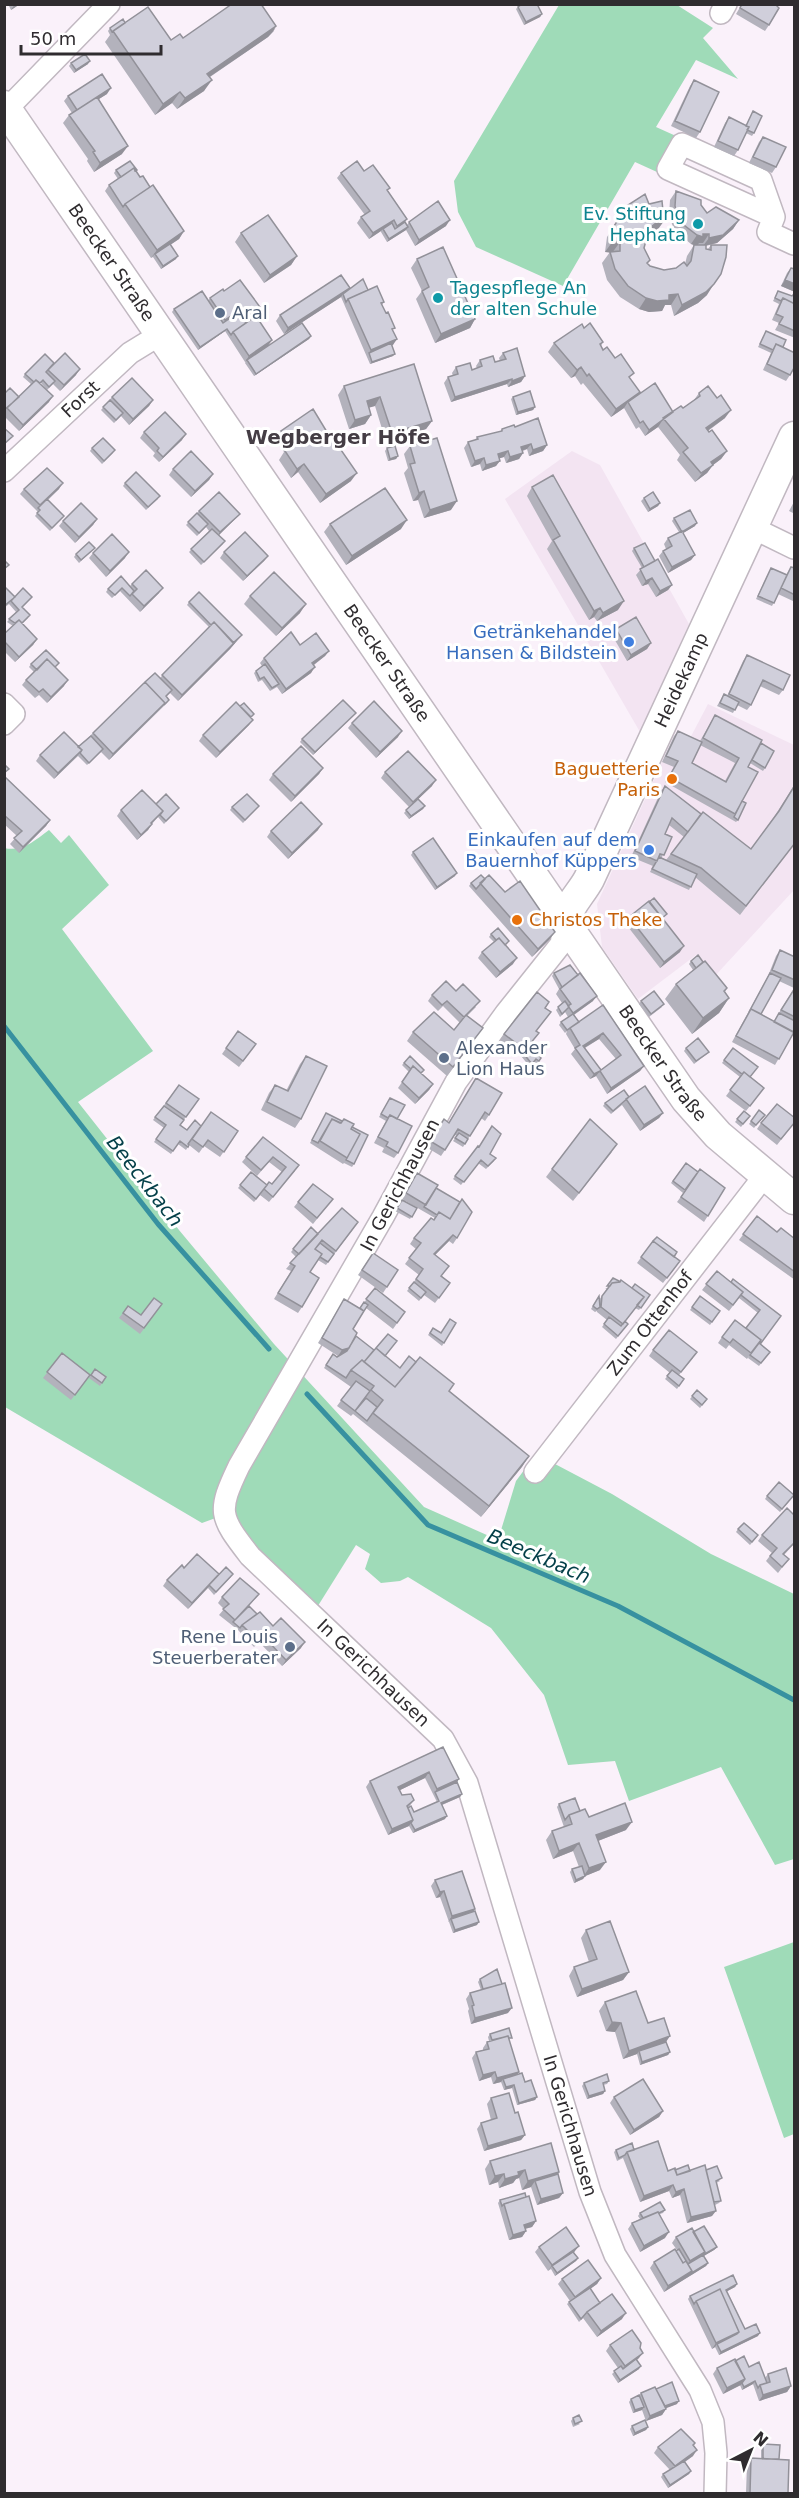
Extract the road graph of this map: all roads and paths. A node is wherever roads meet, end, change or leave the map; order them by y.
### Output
1 (109, 4) edge
2 (5, 108) edge
3 (774, 217) junction
4 (795, 244) edge
5 (161, 334) junction
6 (795, 437) edge
7 (4, 471) edge
8 (753, 528) junction
9 (795, 548) edge
10 (4, 704) edge
11 (4, 724) edge
12 (565, 921) junction
13 (765, 1175) junction
14 (795, 1199) edge
15 (535, 1472) dead end
16 (715, 2493) edge

1 - 2 street
2 - 5 street, Beecker Straße
3 - 3 street
3 - 4 street
5 - 7 street, Forst
5 - 12 street, Beecker Straße
6 - 8 street, Heidekamp
8 - 9 street
8 - 12 street, Heidekamp
10 - 11 street
12 - 13 street, Beecker Straße
12 - 16 street, In Gerichhausen
13 - 14 street, Beecker Straße
13 - 15 street, Zum Ottenhof

